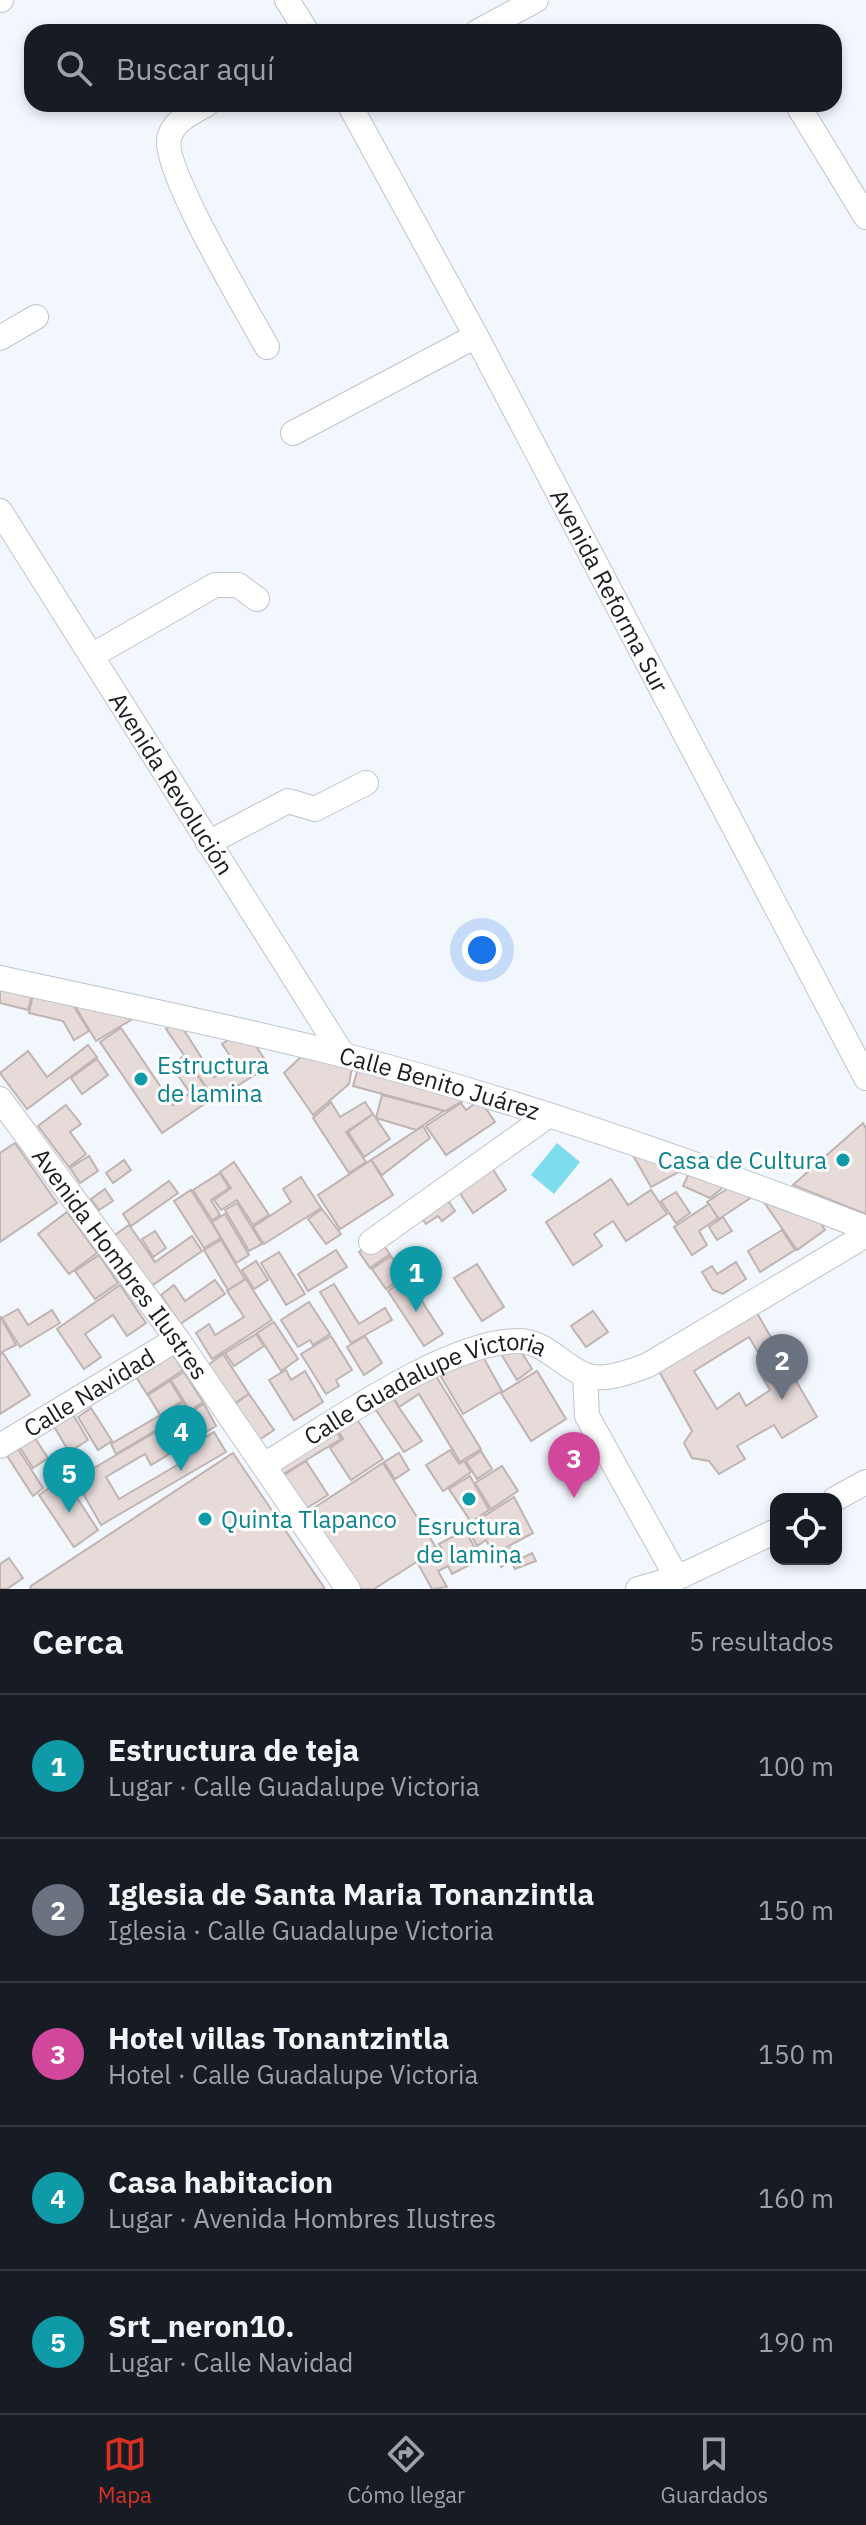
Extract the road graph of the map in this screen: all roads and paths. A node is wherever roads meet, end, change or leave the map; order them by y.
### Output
1 (287, 0) edge
2 (536, 0) edge
3 (302, 24) edge
4 (492, 24) edge
5 (193, 112) edge
6 (353, 112) edge
7 (802, 112) edge
8 (866, 217) edge
9 (36, 317) dead end
10 (476, 336) junction
11 (0, 338) edge
12 (267, 347) dead end
13 (293, 433) dead end
14 (0, 511) edge
15 (257, 599) dead end
16 (93, 655) junction
17 (366, 783) dead end
18 (208, 843) junction
19 (0, 978) edge
20 (343, 1055) junction
21 (866, 1078) edge
22 (0, 1099) edge
23 (549, 1115) junction
24 (866, 1228) edge
25 (866, 1235) edge
26 (371, 1242) dead end
27 (177, 1339) junction
28 (585, 1376) junction
29 (0, 1446) edge
30 (264, 1465) junction
31 (866, 1482) edge
32 (842, 1495) edge
33 (770, 1534) edge
34 (677, 1578) junction
35 (348, 1589) edge
36 (638, 1589) edge

1 - 3 street
2 - 4 street
5 - 12 street
6 - 10 street, Avenida Reforma Sur
7 - 8 street
9 - 11 street
10 - 13 street
10 - 21 street, Avenida Reforma Sur
14 - 16 street, Avenida Revolución
15 - 16 street
16 - 18 street, Avenida Revolución
17 - 18 street
18 - 20 street, Avenida Revolución
19 - 20 street, Calle Benito Juárez
20 - 23 street, Calle Benito Juárez
22 - 27 street, Avenida Hombres Ilustres
23 - 24 street, Calle Benito Juárez
23 - 26 street
25 - 28 street, Calle Guadalupe Victoria
27 - 29 street, Calle Navidad
27 - 30 street, Avenida Hombres Ilustres
28 - 30 street, Calle Guadalupe Victoria
28 - 34 street, Calle Guadalupe Victoria
30 - 35 street, Avenida Hombres Ilustres
31 - 32 street
33 - 34 street
34 - 36 street

